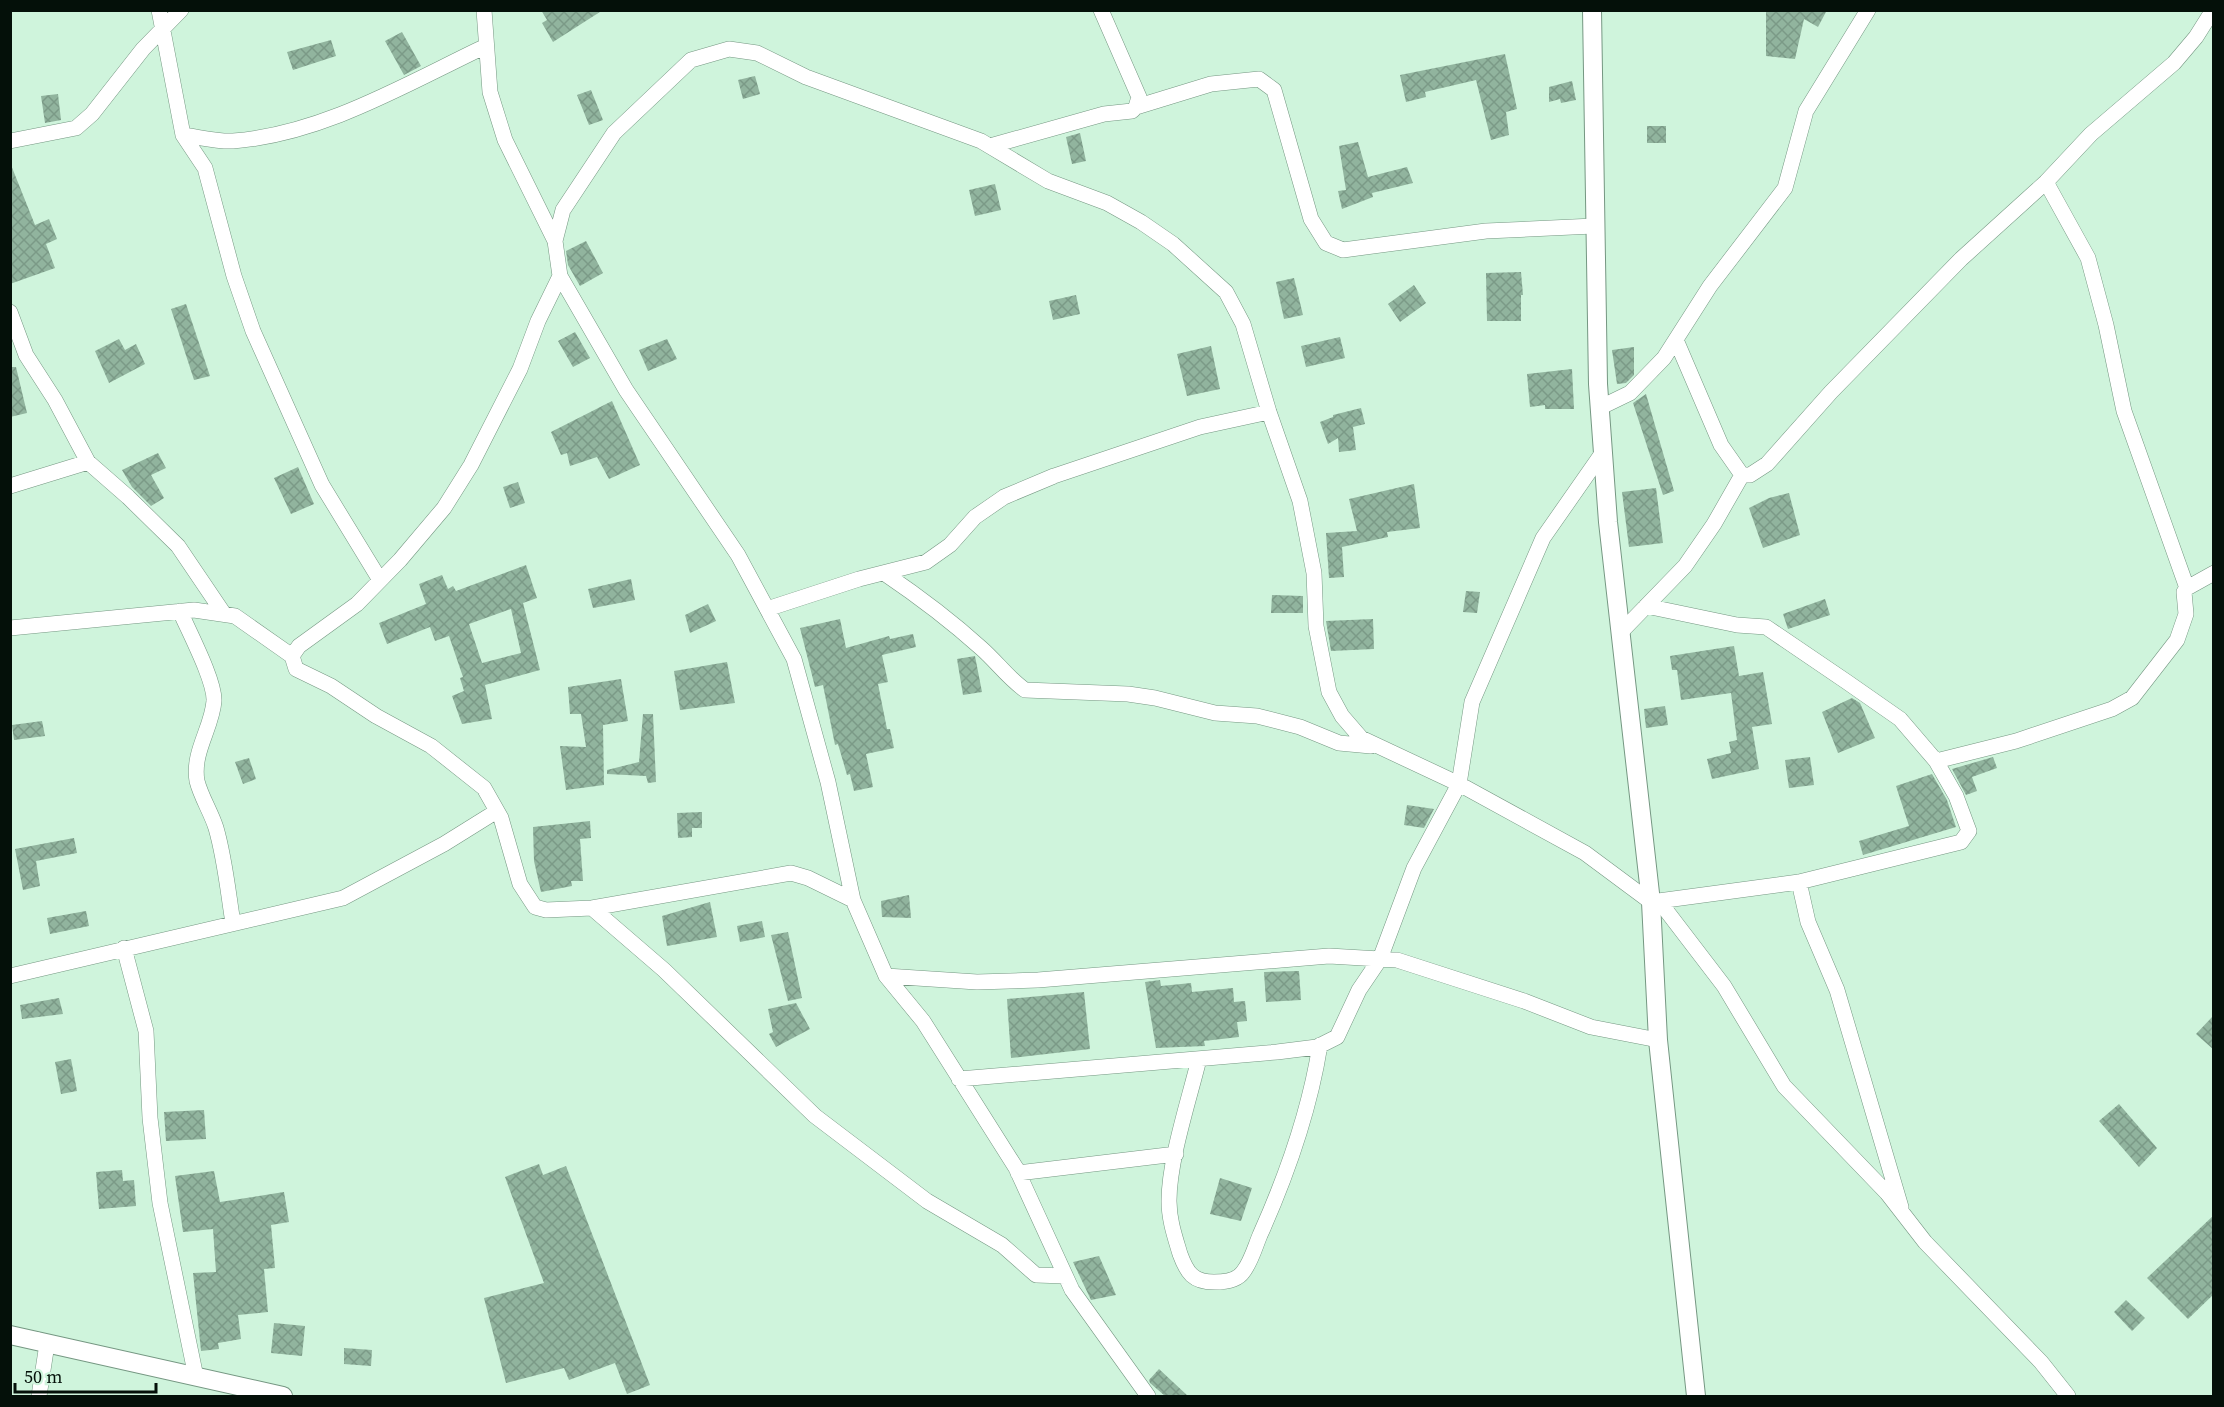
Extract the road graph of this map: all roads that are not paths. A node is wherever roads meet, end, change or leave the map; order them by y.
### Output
1 (159, 10) edge
2 (181, 10) edge
3 (1101, 10) edge
4 (1592, 10) edge
5 (1868, 10) edge
6 (2213, 10) edge
7 (486, 11) edge
8 (161, 31) junction
9 (486, 46) junction
10 (1136, 107) junction
11 (183, 135) junction
12 (10, 141) edge
13 (990, 146) junction
14 (2046, 182) junction
15 (1594, 226) junction
16 (555, 241) junction
17 (560, 276) junction
18 (10, 312) edge
19 (1676, 340) junction
20 (1599, 408) junction
21 (1269, 412) junction
22 (1603, 452) junction
23 (88, 462) junction
24 (1742, 475) junction
25 (10, 486) edge
26 (884, 573) junction
27 (2214, 573) edge
28 (380, 580) junction
29 (2187, 588) junction
30 (1646, 606) junction
31 (767, 609) junction
32 (180, 611) junction
33 (224, 614) junction
34 (10, 628) edge
35 (1621, 632) junction
36 (292, 656) junction
37 (1382, 747) junction
38 (1936, 761) junction
39 (1459, 784) junction
40 (497, 811) junction
41 (1799, 882) junction
42 (853, 900) junction
43 (1655, 902) junction
44 (592, 908) junction
45 (233, 923) junction
46 (124, 948) junction
47 (1380, 958) junction
48 (10, 976) edge
49 (886, 976) junction
50 (1658, 1040) junction
51 (1320, 1045) junction
52 (1199, 1059) junction
53 (959, 1078) junction
54 (1176, 1154) junction
55 (1018, 1173) junction
56 (1903, 1215) junction
57 (1065, 1276) junction
58 (10, 1327) edge
59 (10, 1335) edge
60 (47, 1344) junction
61 (196, 1377) junction
62 (39, 1396) edge
63 (283, 1396) edge
64 (1148, 1396) edge
65 (1696, 1396) edge
66 (2068, 1396) edge

1 - 8 street
2 - 8 street
3 - 10 street
4 - 15 street
5 - 19 street
6 - 14 street
7 - 9 street
8 - 11 street
8 - 12 street
9 - 11 street
9 - 16 street
10 - 13 street
10 - 15 street
11 - 28 street
13 - 16 street
13 - 21 street
14 - 24 street
14 - 29 street
15 - 20 street
16 - 17 street
17 - 28 street
17 - 31 street
18 - 23 street
19 - 20 street
19 - 24 street
20 - 22 street
21 - 26 street
21 - 37 street
22 - 35 street
22 - 39 street
23 - 25 street
23 - 33 street
24 - 30 street
26 - 31 street
26 - 37 street
27 - 29 street
28 - 36 street
29 - 38 street
30 - 35 street
30 - 38 street
31 - 42 street
32 - 33 street
32 - 34 street
32 - 45 street
33 - 36 street
35 - 43 street
36 - 40 street
37 - 39 street
38 - 41 street
39 - 43 street
39 - 47 street
40 - 44 street
40 - 45 street
41 - 43 street
41 - 56 street
42 - 44 street
42 - 49 street
43 - 50 street
43 - 56 street
44 - 57 street
45 - 46 street
46 - 48 street
46 - 61 street
47 - 49 street
47 - 50 street
47 - 51 street
49 - 53 street
50 - 65 street
51 - 52 street
51 - 54 street
52 - 53 street
52 - 54 street
53 - 55 street
54 - 55 street
55 - 57 street
56 - 66 street
57 - 64 street
58 - 60 street
59 - 60 street
60 - 61 street
60 - 62 street
61 - 63 street

